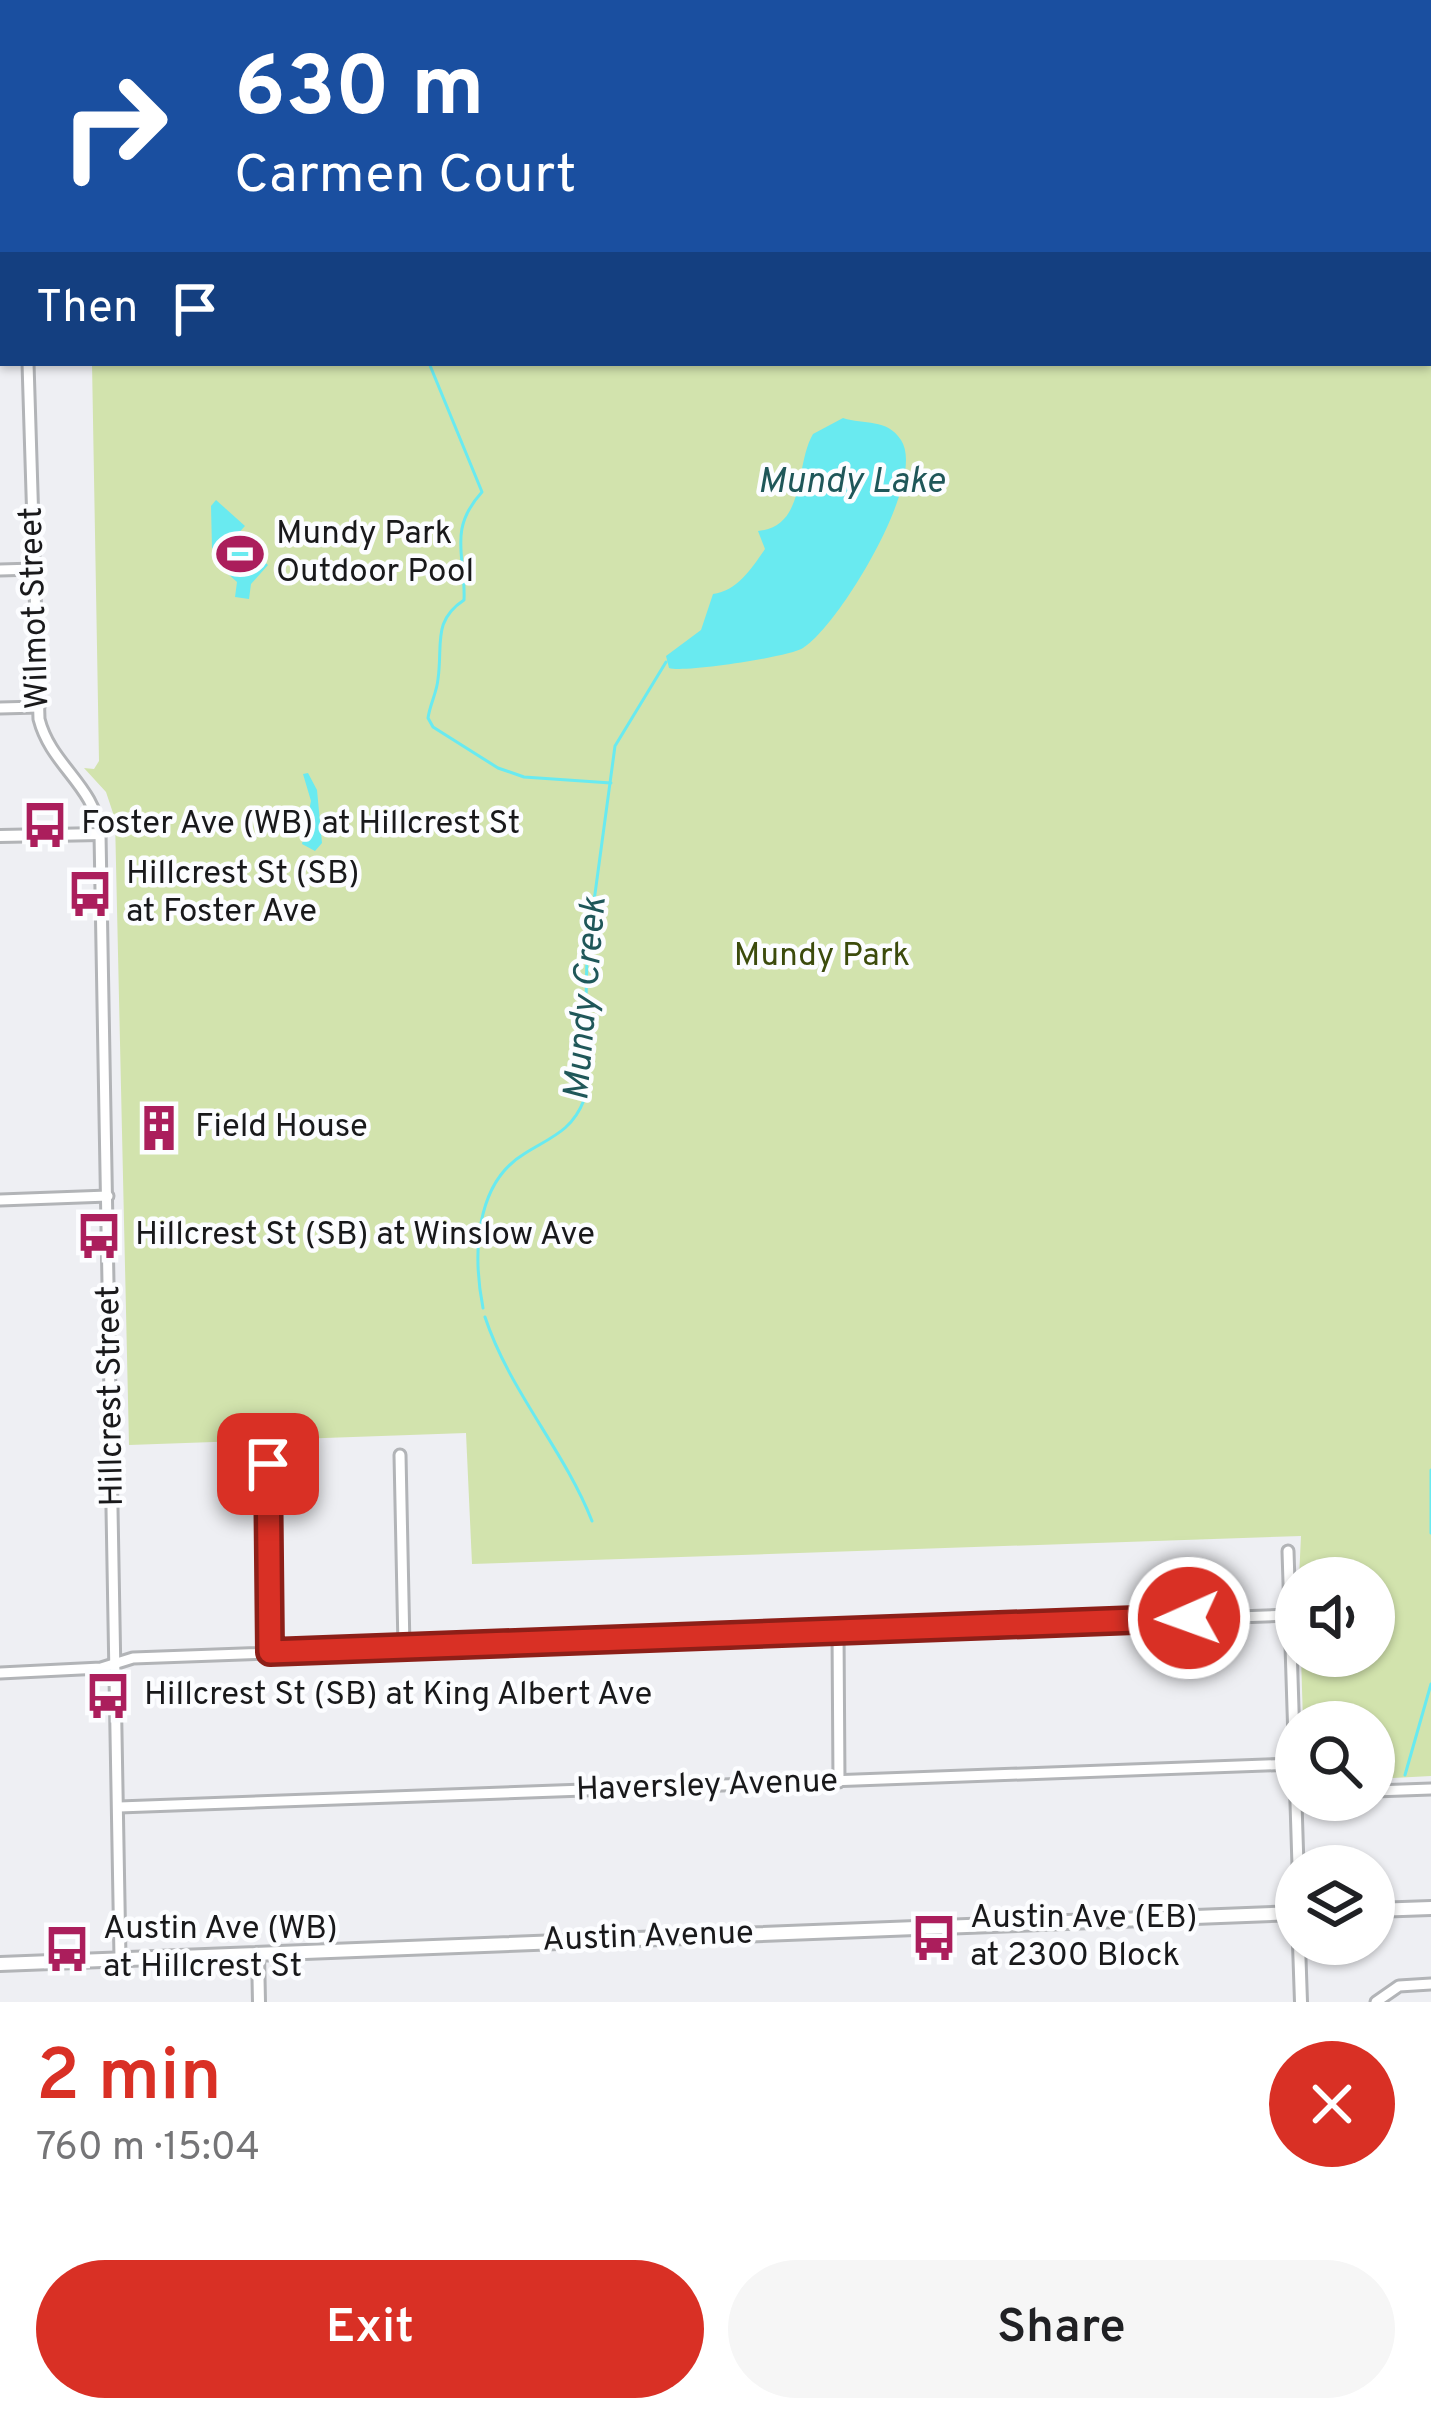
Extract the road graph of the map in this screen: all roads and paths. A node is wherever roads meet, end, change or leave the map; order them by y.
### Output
1 (28, 366) edge
2 (35, 569) junction
3 (0, 570) edge
4 (39, 706) junction
5 (0, 708) edge
6 (100, 834) junction
7 (0, 836) edge
8 (108, 1196) junction
9 (0, 1200) edge
10 (400, 1455) dead end
11 (268, 1464) dead end
12 (1288, 1551) dead end
13 (1288, 1557) edge
14 (1275, 1616) edge
15 (838, 1631) junction
16 (404, 1648) junction
17 (270, 1652) junction
18 (116, 1666) junction
19 (0, 1673) edge
20 (1275, 1765) edge
21 (838, 1782) junction
22 (1431, 1789) edge
23 (1395, 1790) edge
24 (119, 1807) junction
25 (1431, 1908) edge
26 (1395, 1909) edge
27 (1275, 1914) edge
28 (258, 1953) junction
29 (120, 1958) junction
30 (0, 1964) edge
31 (1300, 1965) edge
32 (1431, 1984) edge
33 (259, 2002) edge
34 (1301, 2002) edge
35 (1376, 2002) edge

1 - 2 street, Wilmot Street
2 - 3 street
2 - 4 street, Wilmot Street
4 - 5 street
4 - 6 street, Wilmot Street
6 - 7 street
6 - 8 street, Hillcrest Street
8 - 9 street
8 - 18 street, Hillcrest Street
10 - 16 street
11 - 17 street
12 - 13 street
14 - 15 street
15 - 16 street
15 - 21 street
16 - 17 street
17 - 18 street
18 - 19 street
18 - 24 street, Hillcrest Street
20 - 21 street, Haversley Avenue
21 - 24 street, Haversley Avenue
22 - 23 street
24 - 29 street, Hillcrest Street
25 - 26 main road
27 - 28 main road, Austin Avenue
28 - 29 main road, Austin Avenue
28 - 33 street
29 - 30 main road, Austin Avenue
31 - 34 street
32 - 35 street

